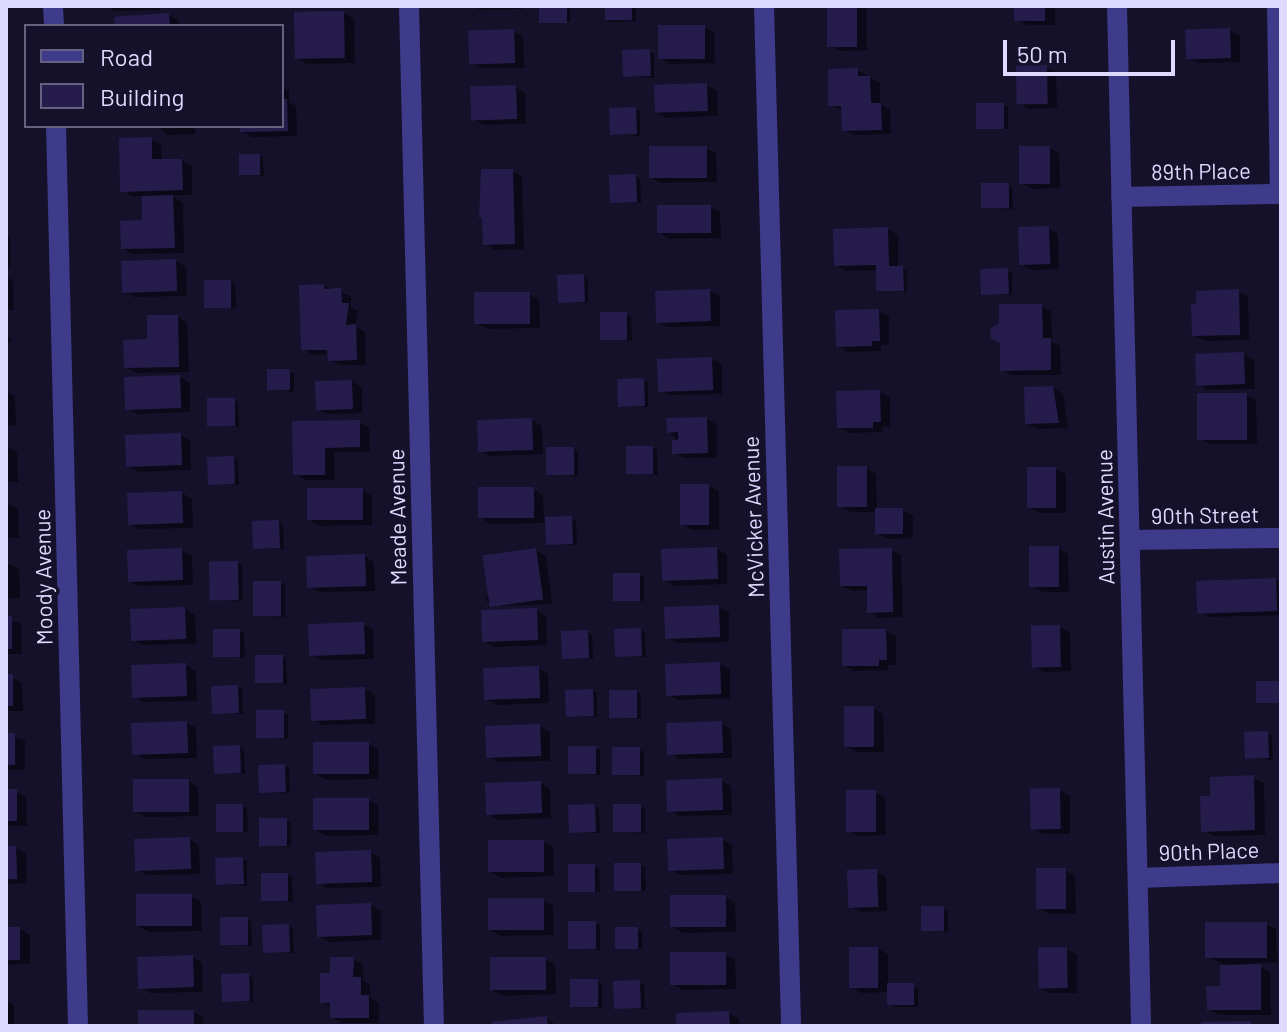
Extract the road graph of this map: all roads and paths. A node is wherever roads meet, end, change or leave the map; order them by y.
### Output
1 (409, 6) edge
2 (764, 6) edge
3 (1117, 6) edge
4 (1277, 6) edge
5 (56, 128) edge
6 (1280, 194) edge
7 (1121, 197) junction
8 (1281, 538) edge
9 (1130, 540) junction
10 (1281, 873) edge
11 (1138, 878) junction
12 (78, 1026) edge
13 (434, 1026) edge
14 (791, 1026) edge
15 (1141, 1026) edge

1 - 13 street, Meade Avenue
2 - 14 street, McVicker Avenue
3 - 7 street, Austin Avenue
4 - 6 street
5 - 12 street, Moody Avenue
6 - 7 street, 89th Place
7 - 9 street, Austin Avenue
8 - 9 street, 90th Street
9 - 11 street, Austin Avenue
10 - 11 street, 90th Place
11 - 15 street, Austin Avenue

